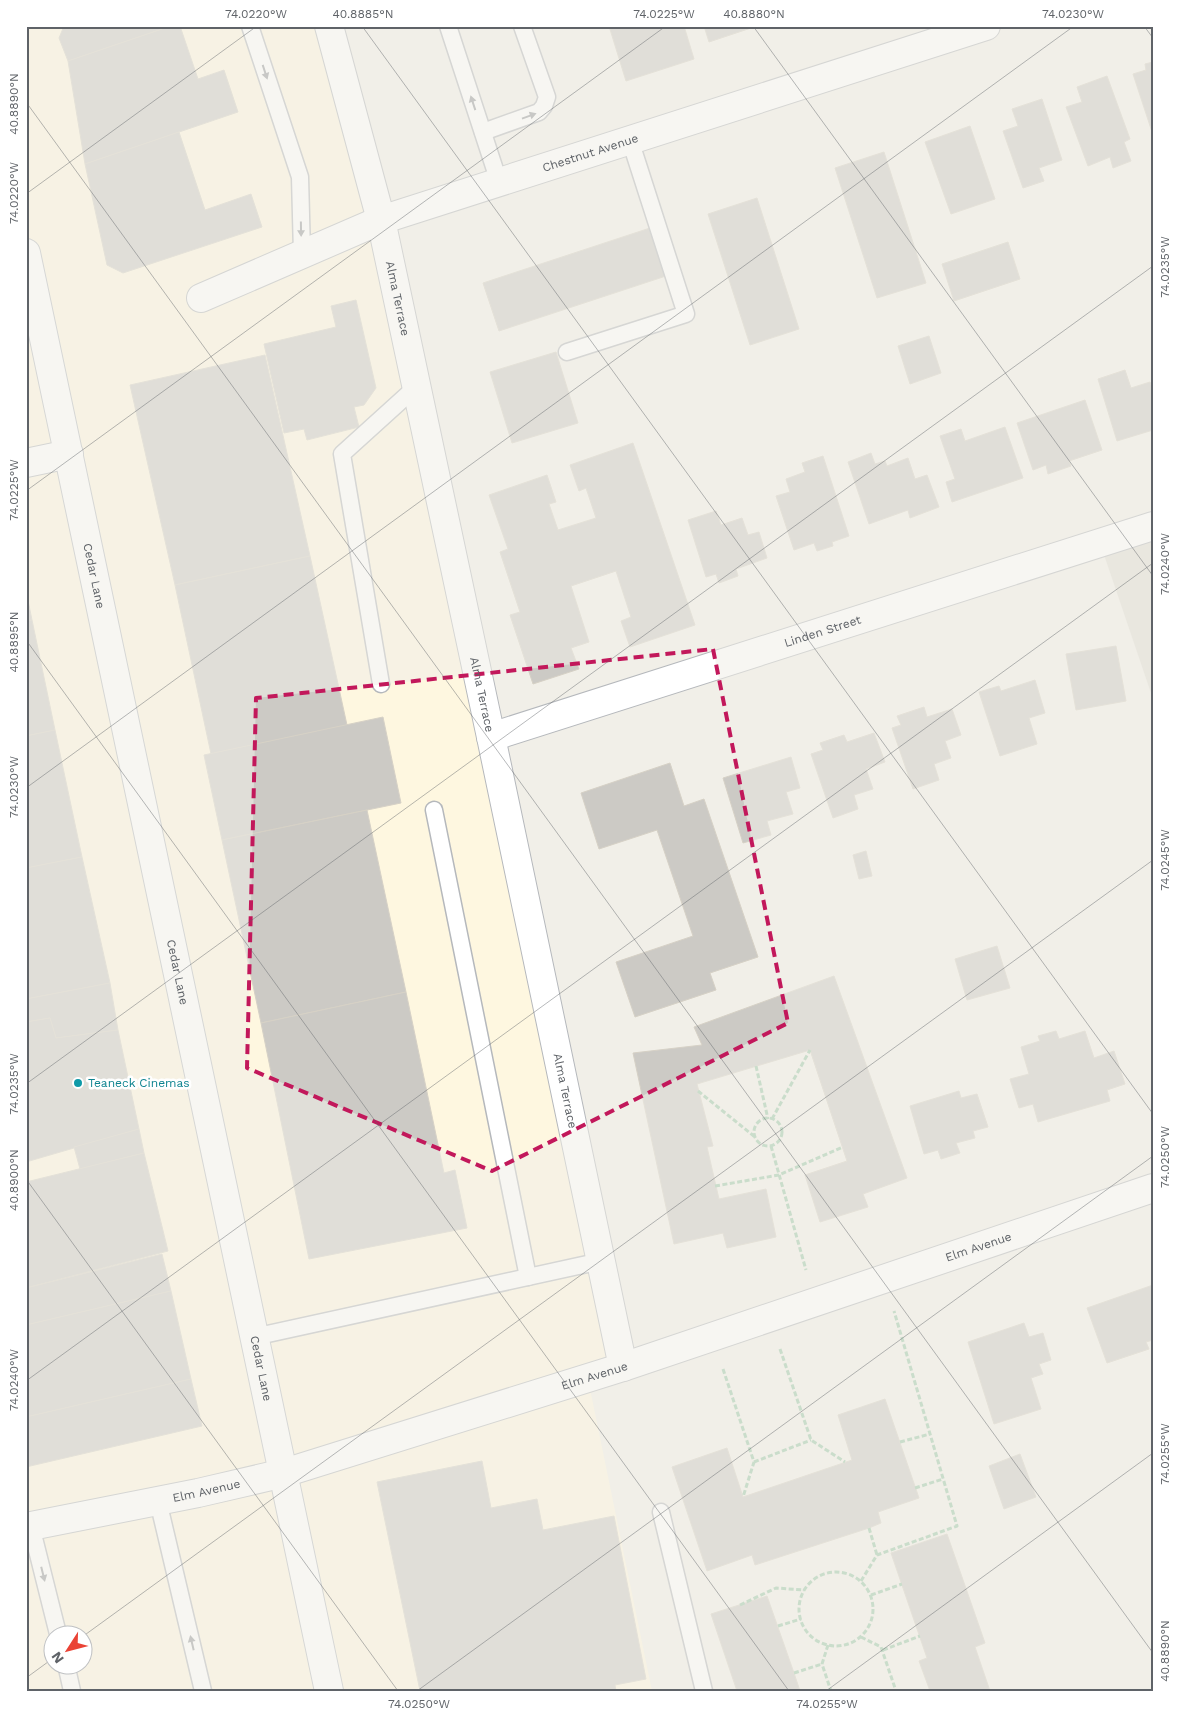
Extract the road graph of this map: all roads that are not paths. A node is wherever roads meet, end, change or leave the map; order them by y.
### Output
1 (250, 26) edge
2 (329, 26) edge
3 (448, 26) edge
4 (522, 26) edge
5 (986, 26) edge
6 (482, 132) junction
7 (630, 140) junction
8 (499, 182) junction
9 (380, 220) junction
10 (26, 253) edge
11 (302, 254) junction
12 (201, 298) dead end
13 (567, 352) dead end
14 (416, 387) junction
15 (69, 454) junction
16 (26, 463) edge
17 (1153, 526) edge
18 (381, 684) dead end
19 (492, 737) junction
20 (434, 810) dead end
21 (1153, 1188) edge
22 (601, 1261) junction
23 (528, 1277) junction
24 (254, 1337) junction
25 (623, 1367) junction
26 (284, 1473) junction
27 (158, 1501) junction
28 (661, 1512) dead end
29 (29, 1527) edge
30 (55, 1624) edge
31 (68, 1674) edge
32 (72, 1691) edge
33 (203, 1691) edge
34 (329, 1691) edge
35 (704, 1691) edge

1 -> 11 lane
2 - 9 street, Alma Terrace
6 -> 3 lane
6 -> 4 lane
5 - 7 street, Chestnut Avenue
6 - 8 lane
7 - 8 street, Chestnut Avenue
7 - 13 lane
8 - 9 street, Chestnut Avenue
9 - 11 street, Chestnut Avenue
9 - 14 street, Alma Terrace
10 - 15 street, Cedar Lane
11 - 12 street, Chestnut Avenue
14 - 18 lane
14 - 19 street, Alma Terrace
15 - 16 street
15 - 24 street, Cedar Lane
17 - 19 street, Linden Street
19 - 22 street, Alma Terrace
20 - 23 lane
21 - 25 street, Elm Avenue
22 - 23 lane
22 - 25 street, Alma Terrace
23 - 24 lane
24 - 26 street, Cedar Lane
25 - 26 street, Elm Avenue
26 - 27 street, Elm Avenue
26 - 34 street, Cedar Lane
27 - 29 street, Elm Avenue
33 -> 27 lane
28 - 35 lane
29 -> 30 lane
31 - 32 lane

